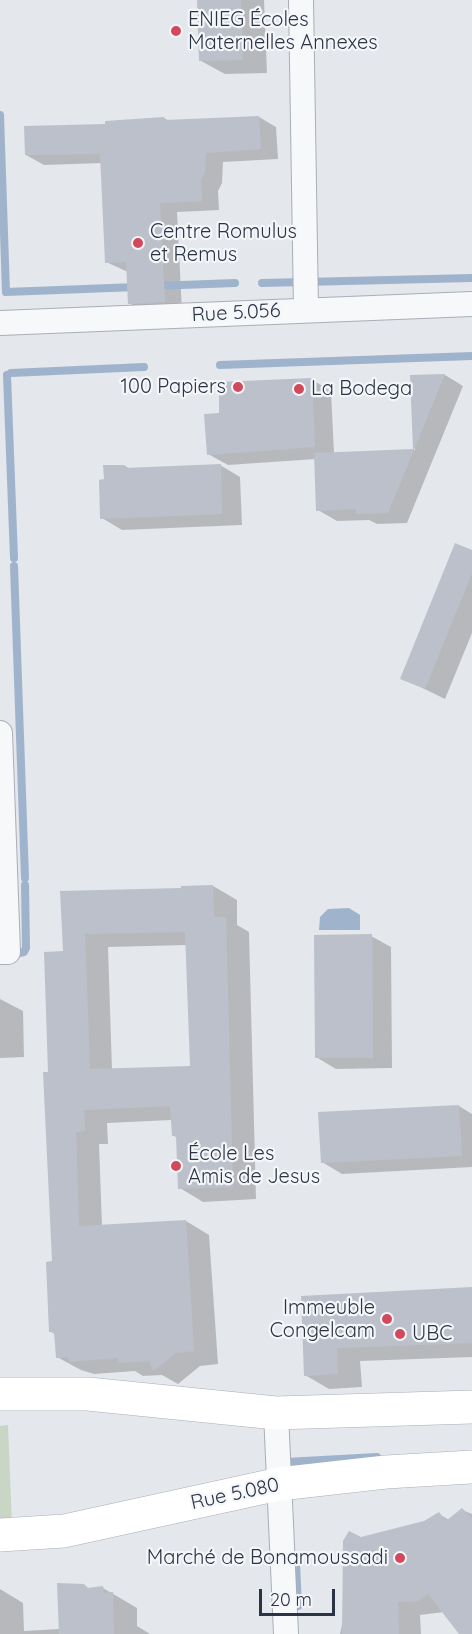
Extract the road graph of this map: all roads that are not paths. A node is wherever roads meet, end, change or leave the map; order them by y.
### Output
1 (301, 0) edge
2 (472, 304) edge
3 (306, 309) junction
4 (0, 323) edge
5 (0, 733) edge
6 (0, 952) edge
7 (0, 1394) edge
8 (472, 1407) edge
9 (276, 1413) junction
10 (472, 1467) edge
11 (279, 1484) junction
12 (0, 1535) edge
13 (286, 1634) edge

1 - 3 street
2 - 3 street, Rue 5.056
3 - 4 street, Rue 5.056
5 - 6 street
7 - 9 main road
8 - 9 main road
9 - 11 street
10 - 11 main road, Rue 5.080
11 - 12 main road, Rue 5.080
11 - 13 street

